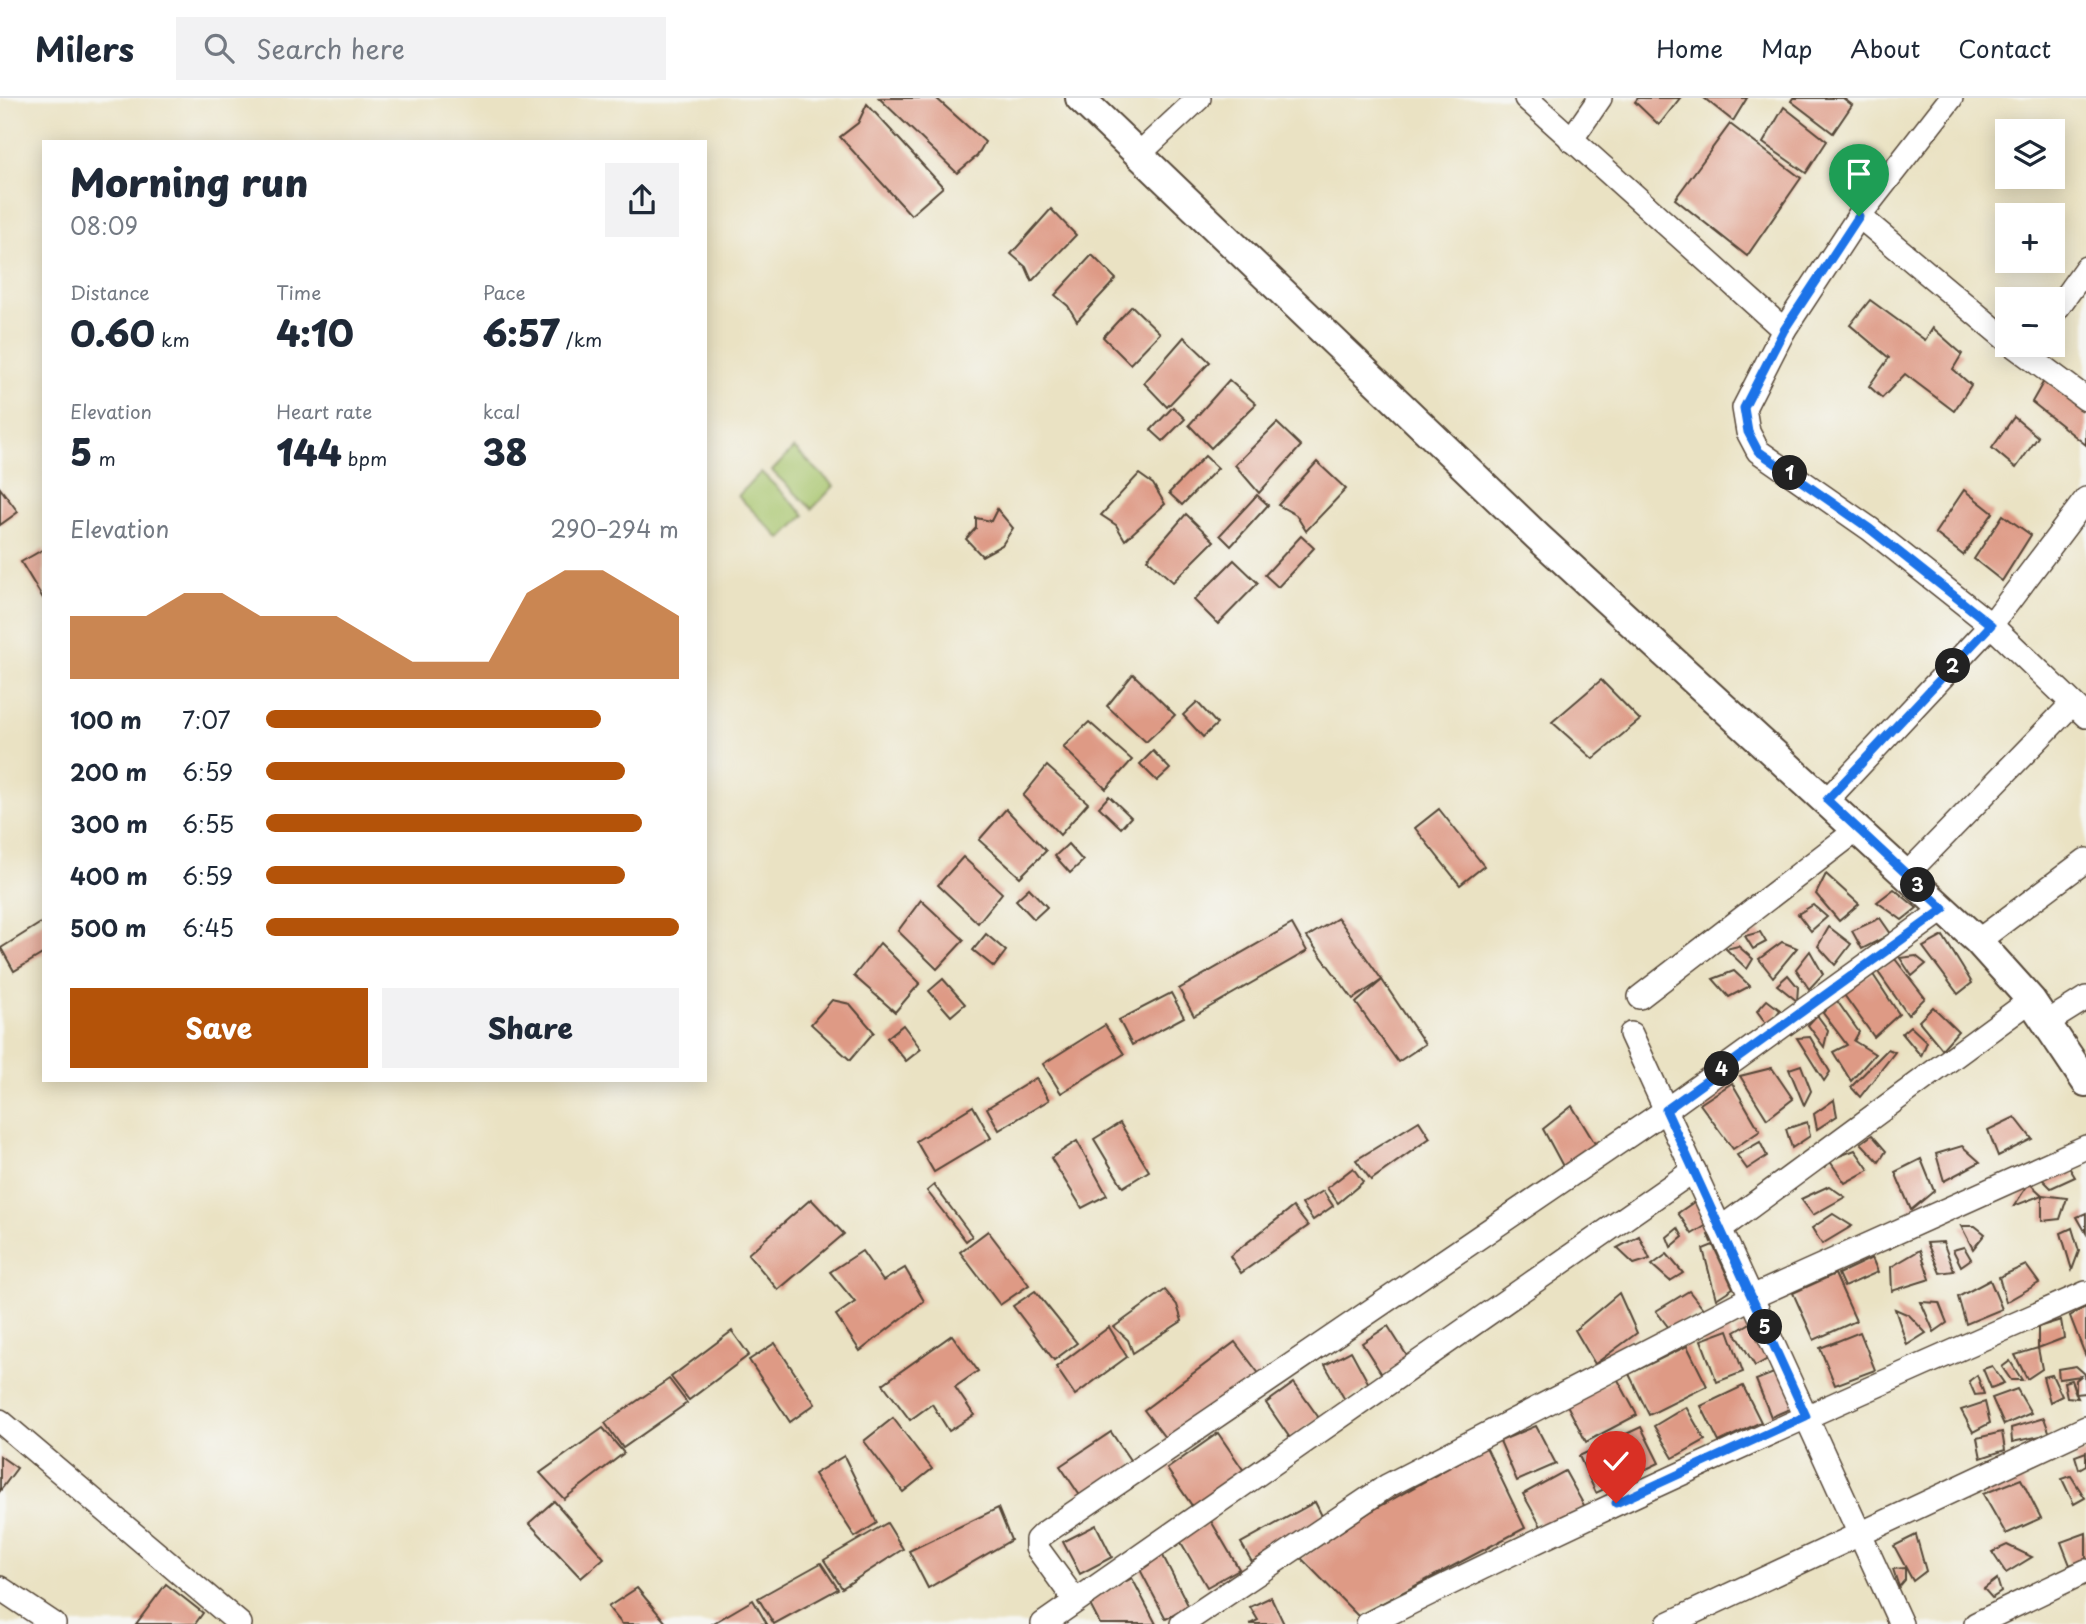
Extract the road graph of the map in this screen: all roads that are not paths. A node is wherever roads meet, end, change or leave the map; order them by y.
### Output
1 (1080, 98) edge
2 (1199, 98) edge
3 (1527, 98) edge
4 (1600, 98) edge
5 (1951, 98) edge
6 (1571, 140) junction
7 (1140, 153) junction
8 (1859, 216) junction
9 (2086, 268) edge
10 (2065, 297) edge
11 (1995, 326) edge
12 (1784, 330) junction
13 (2033, 357) edge
14 (2086, 399) edge
15 (2086, 499) edge
16 (1991, 625) junction
17 (2079, 710) edge
18 (1827, 800) junction
19 (1858, 829) junction
20 (2086, 860) edge
21 (1907, 874) junction
22 (1944, 909) junction
23 (1978, 941) junction
24 (1640, 997) dead end
25 (2086, 998) edge
26 (2038, 1011) junction
27 (1631, 1034) dead end
28 (2086, 1082) edge
29 (1666, 1110) junction
30 (2086, 1147) edge
31 (1694, 1170) junction
32 (1720, 1229) junction
33 (2086, 1293) edge
34 (1752, 1297) junction
35 (1806, 1416) junction
36 (0, 1421) edge
37 (2086, 1428) edge
38 (1860, 1535) junction
39 (2086, 1572) edge
40 (0, 1588) edge
41 (1063, 1615) edge
42 (54, 1624) edge
43 (240, 1624) edge
44 (1182, 1624) edge
45 (1368, 1624) edge
46 (1668, 1624) edge
47 (1901, 1624) edge
48 (1976, 1624) edge

1 - 7 street
2 - 7 street
3 - 6 street
4 - 6 street
5 - 8 street
6 - 12 street
7 - 18 street
8 - 11 street
8 - 12 street
9 - 10 street
12 - 16 street
13 - 14 street
15 - 16 street
16 - 17 street
16 - 18 street
17 - 21 street
18 - 19 street
19 - 21 street
19 - 24 street
20 - 23 street
21 - 22 street
22 - 23 street
22 - 29 street
23 - 26 street
25 - 26 street
26 - 28 street
26 - 32 street
27 - 29 street
29 - 31 street
29 - 41 street
30 - 34 street
31 - 32 street
31 - 41 street
32 - 34 street
33 - 35 street
34 - 35 street
34 - 44 street
35 - 38 street
35 - 45 street
36 - 43 street
37 - 38 street
38 - 46 street
38 - 47 street
39 - 48 street
40 - 42 street

